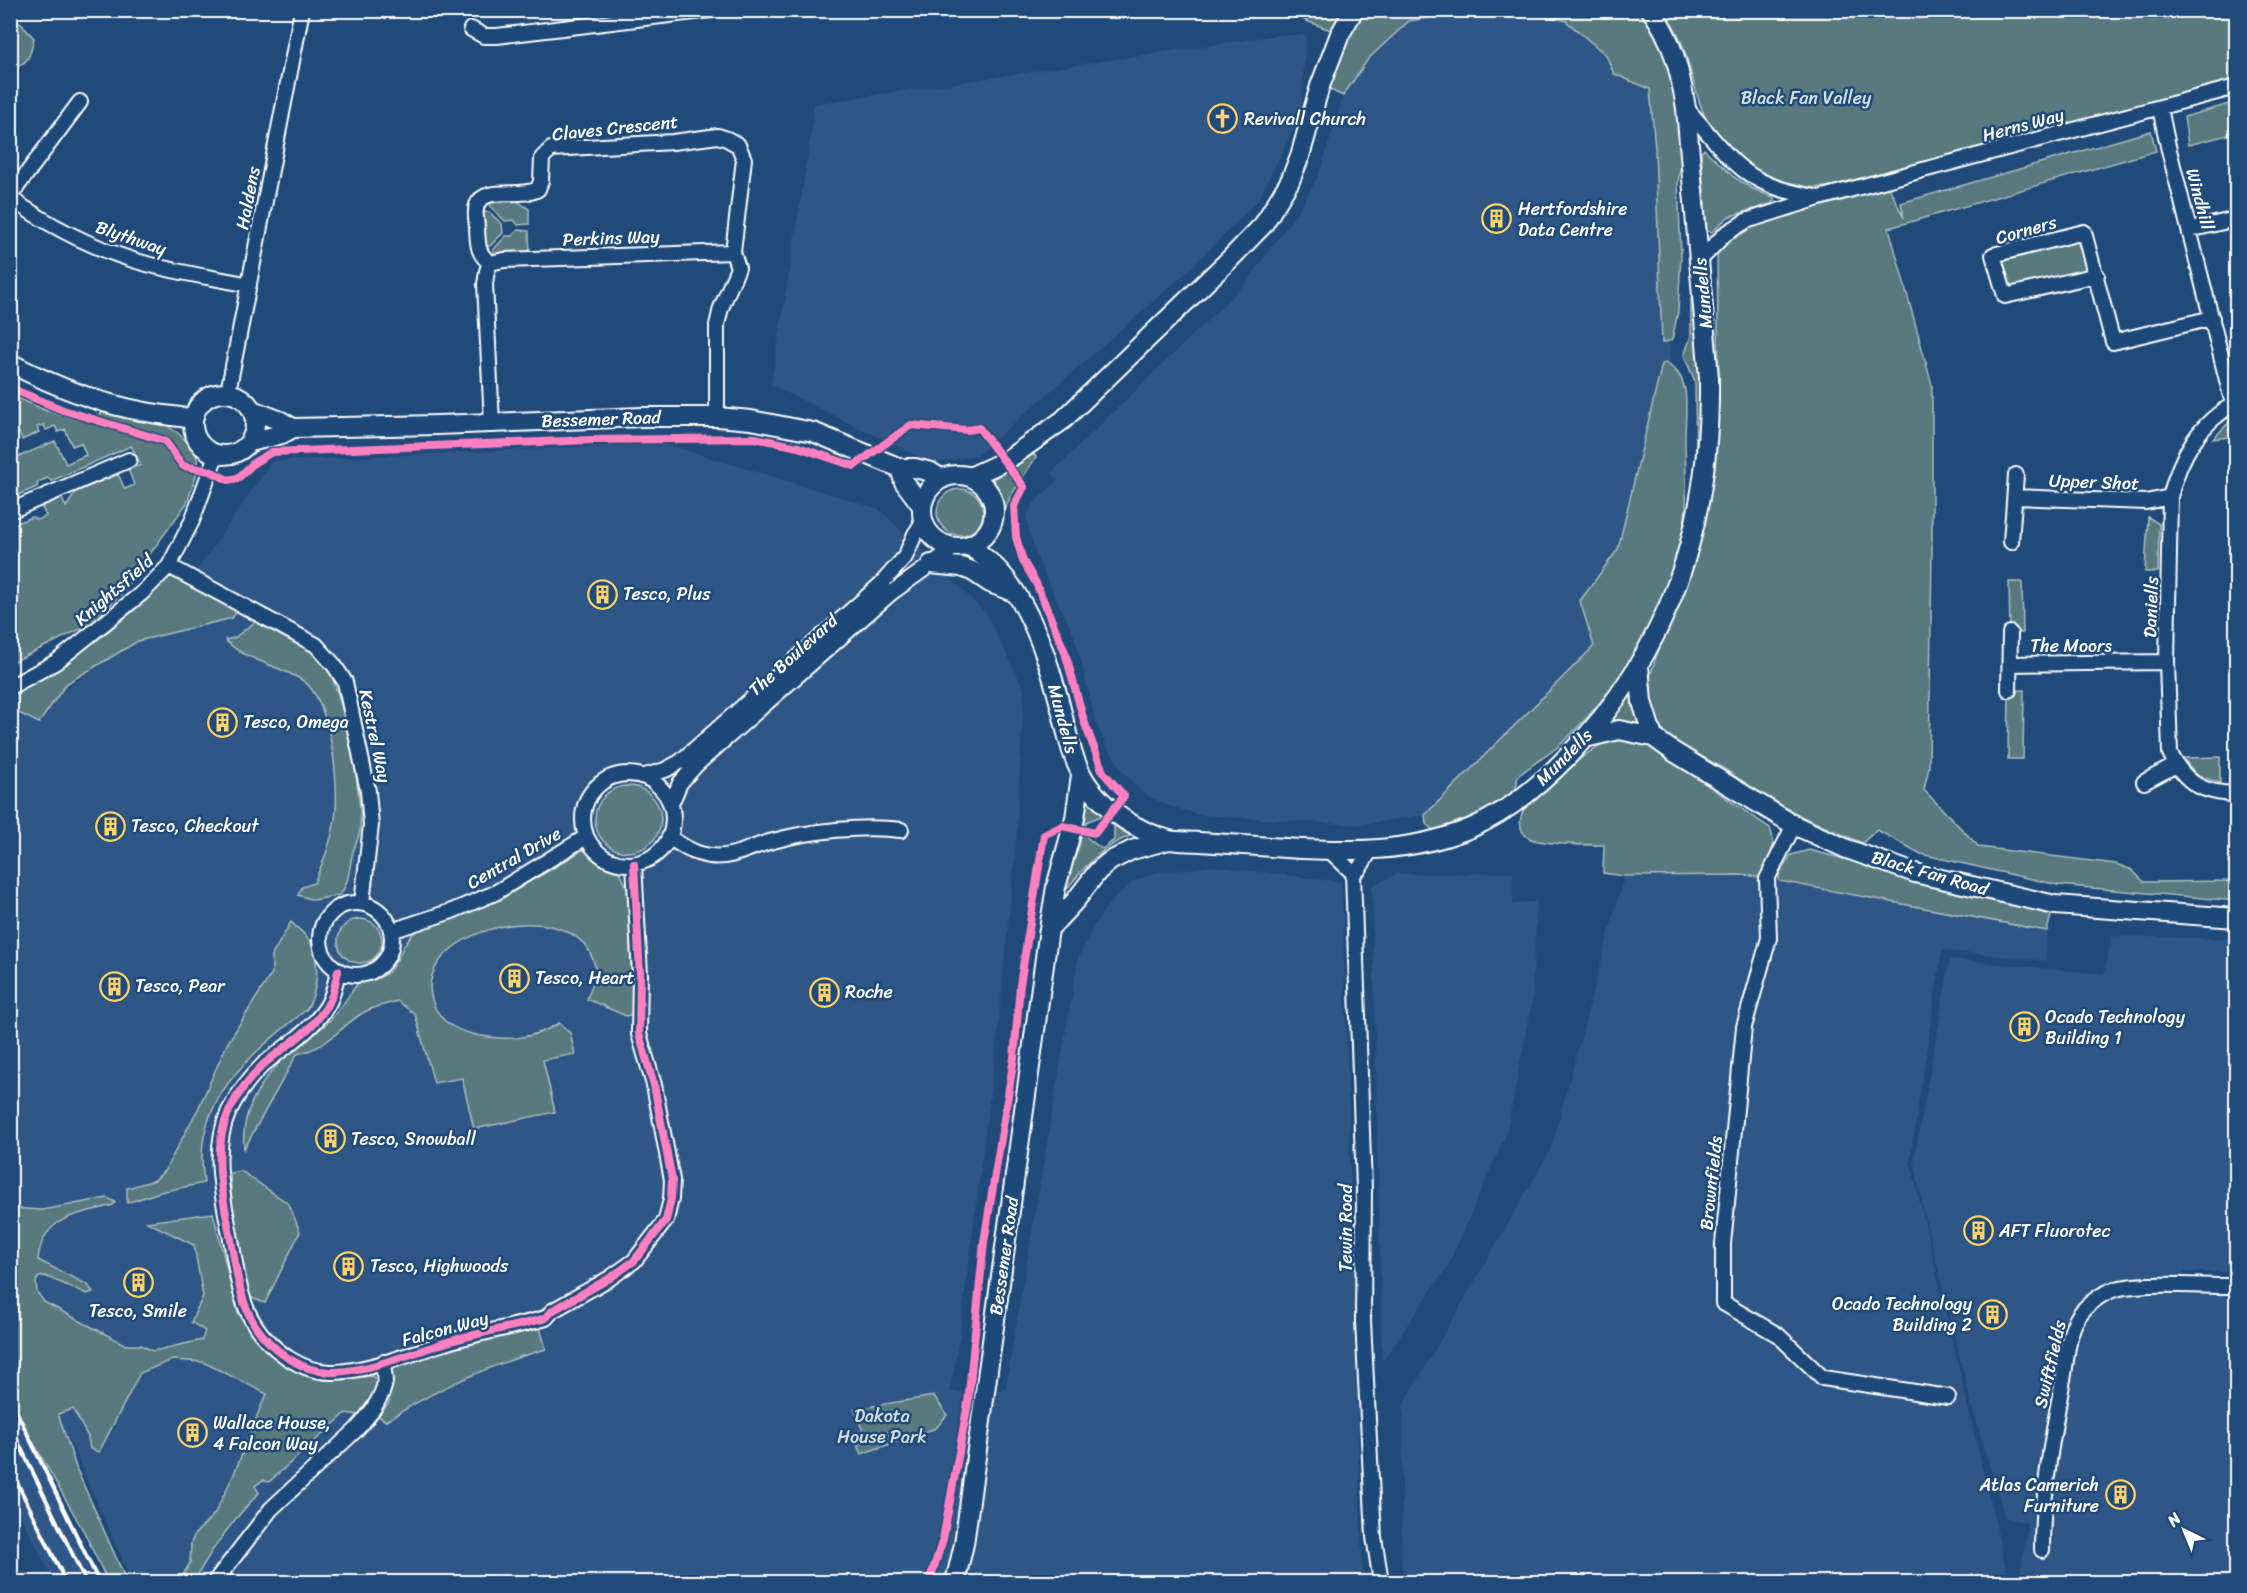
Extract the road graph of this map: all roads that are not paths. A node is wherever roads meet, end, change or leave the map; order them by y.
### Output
1 (302, 10) edge
2 (711, 10) edge
3 (1354, 10) edge
4 (1651, 10) edge
5 (637, 15) edge
6 (471, 29) dead end
7 (2236, 87) edge
8 (80, 102) dead end
9 (1686, 108) junction
10 (2160, 108) junction
11 (10, 197) edge
12 (1819, 198) junction
13 (2236, 219) edge
14 (2189, 230) junction
15 (733, 252) junction
16 (1700, 260) junction
17 (490, 263) junction
18 (2097, 275) junction
19 (249, 285) junction
20 (2212, 318) junction
21 (10, 363) edge
22 (228, 392) junction
23 (2235, 403) edge
24 (252, 411) junction
25 (717, 417) junction
26 (192, 419) junction
27 (492, 423) junction
28 (293, 428) junction
29 (250, 442) junction
30 (216, 454) junction
31 (129, 460) dead end
32 (900, 468) junction
33 (2016, 475) dead end
34 (970, 477) junction
35 (942, 479) junction
36 (2015, 497) junction
37 (2170, 497) junction
38 (10, 511) edge
39 (922, 514) junction
40 (2011, 542) dead end
41 (962, 547) junction
42 (931, 564) junction
43 (169, 566) junction
44 (1016, 592) junction
45 (2010, 633) dead end
46 (2167, 662) junction
47 (2010, 664) junction
48 (1639, 665) junction
49 (10, 687) edge
50 (2009, 690) dead end
51 (1653, 737) junction
52 (1585, 738) junction
53 (2176, 765) junction
54 (1081, 775) junction
55 (645, 776) junction
56 (2144, 782) dead end
57 (2236, 794) edge
58 (671, 804) junction
59 (1794, 825) junction
60 (901, 830) dead end
61 (586, 837) junction
62 (669, 837) junction
63 (1169, 840) junction
64 (1330, 851) junction
65 (1370, 851) junction
66 (634, 864) junction
67 (1353, 873) junction
68 (362, 903) junction
69 (2236, 918) edge
70 (1049, 929) junction
71 (391, 931) junction
72 (338, 971) junction
73 (2236, 1286) edge
74 (382, 1362) junction
75 (1948, 1397) dead end
76 (2042, 1550) dead end
77 (216, 1580) dead end
78 (955, 1582) edge
79 (1381, 1582) edge

1 - 19 street, Haldens
2 - 5 street
3 - 34 main road
4 - 9 main road, Mundells
5 - 6 street
7 - 10 street, Herns Way
8 - 11 street
9 - 12 street, Herns Way
9 - 16 main road, Mundells
10 - 12 street, Herns Way
10 - 14 street, Windhill
11 - 19 street, Blythway
12 - 16 street, Herns Way
13 - 14 street
14 - 20 street, Windhill
15 - 17 street, Perkins Way
15 - 17 street, Claves Crescent
15 - 25 street, Claves Crescent
16 - 48 main road, Mundells
17 - 27 street
18 - 18 street, Corners
18 - 20 street, Corners
19 - 22 street, Haldens
20 - 23 street, Windhill
21 - 26 main road
22 - 24 main road
22 - 26 main road
23 - 37 street, Daniells
24 - 28 main road, Bessemer Road
24 - 29 main road
25 - 27 main road, Bessemer Road
25 - 32 main road, Bessemer Road
26 - 30 main road
27 - 28 main road, Bessemer Road
28 - 29 main road, Bessemer Road
29 - 30 main road
30 - 43 street, Knightsfield
31 - 38 street
32 - 35 main road, Bessemer Road
32 - 39 main road
33 - 36 street
34 - 35 main road
34 - 41 main road
35 - 39 main road
36 - 37 street, Upper Shot
36 - 40 street
37 - 46 street, Daniells
39 - 41 main road
39 - 55 street, The Boulevard
41 - 42 street, The Boulevard
41 - 44 main road, Mundells
42 - 44 main road
42 - 58 street, The Boulevard
43 - 49 street, Knightsfield
43 - 68 street, Kestrel Way
44 - 54 main road, Mundells
45 - 47 street
46 - 47 street, The Moors
46 - 53 street, Daniells
47 - 50 street
48 - 51 main road
48 - 52 main road, Mundells
51 - 52 main road, Black Fan Road
51 - 59 main road, Black Fan Road
52 - 65 main road, Mundells
53 - 56 street
53 - 57 street
54 - 63 main road, Mundells
54 - 70 main road, Bessemer Road
55 - 58 street
55 - 61 street
58 - 62 street
59 - 69 main road, Black Fan Road
59 - 75 street, Brownfields
60 - 62 street
61 - 66 street
61 - 71 street, Central Drive
62 - 66 street
63 - 64 main road, Mundells
63 - 70 main road
64 - 65 main road, Mundells
64 - 67 street
65 - 67 street
66 - 74 street, Falcon Way
67 - 79 street, Tewin Road
68 - 71 street
68 - 72 street
70 - 78 main road, Bessemer Road
71 - 72 street
72 - 74 street, Falcon Way
73 - 76 street, Swiftfields
74 - 77 street

